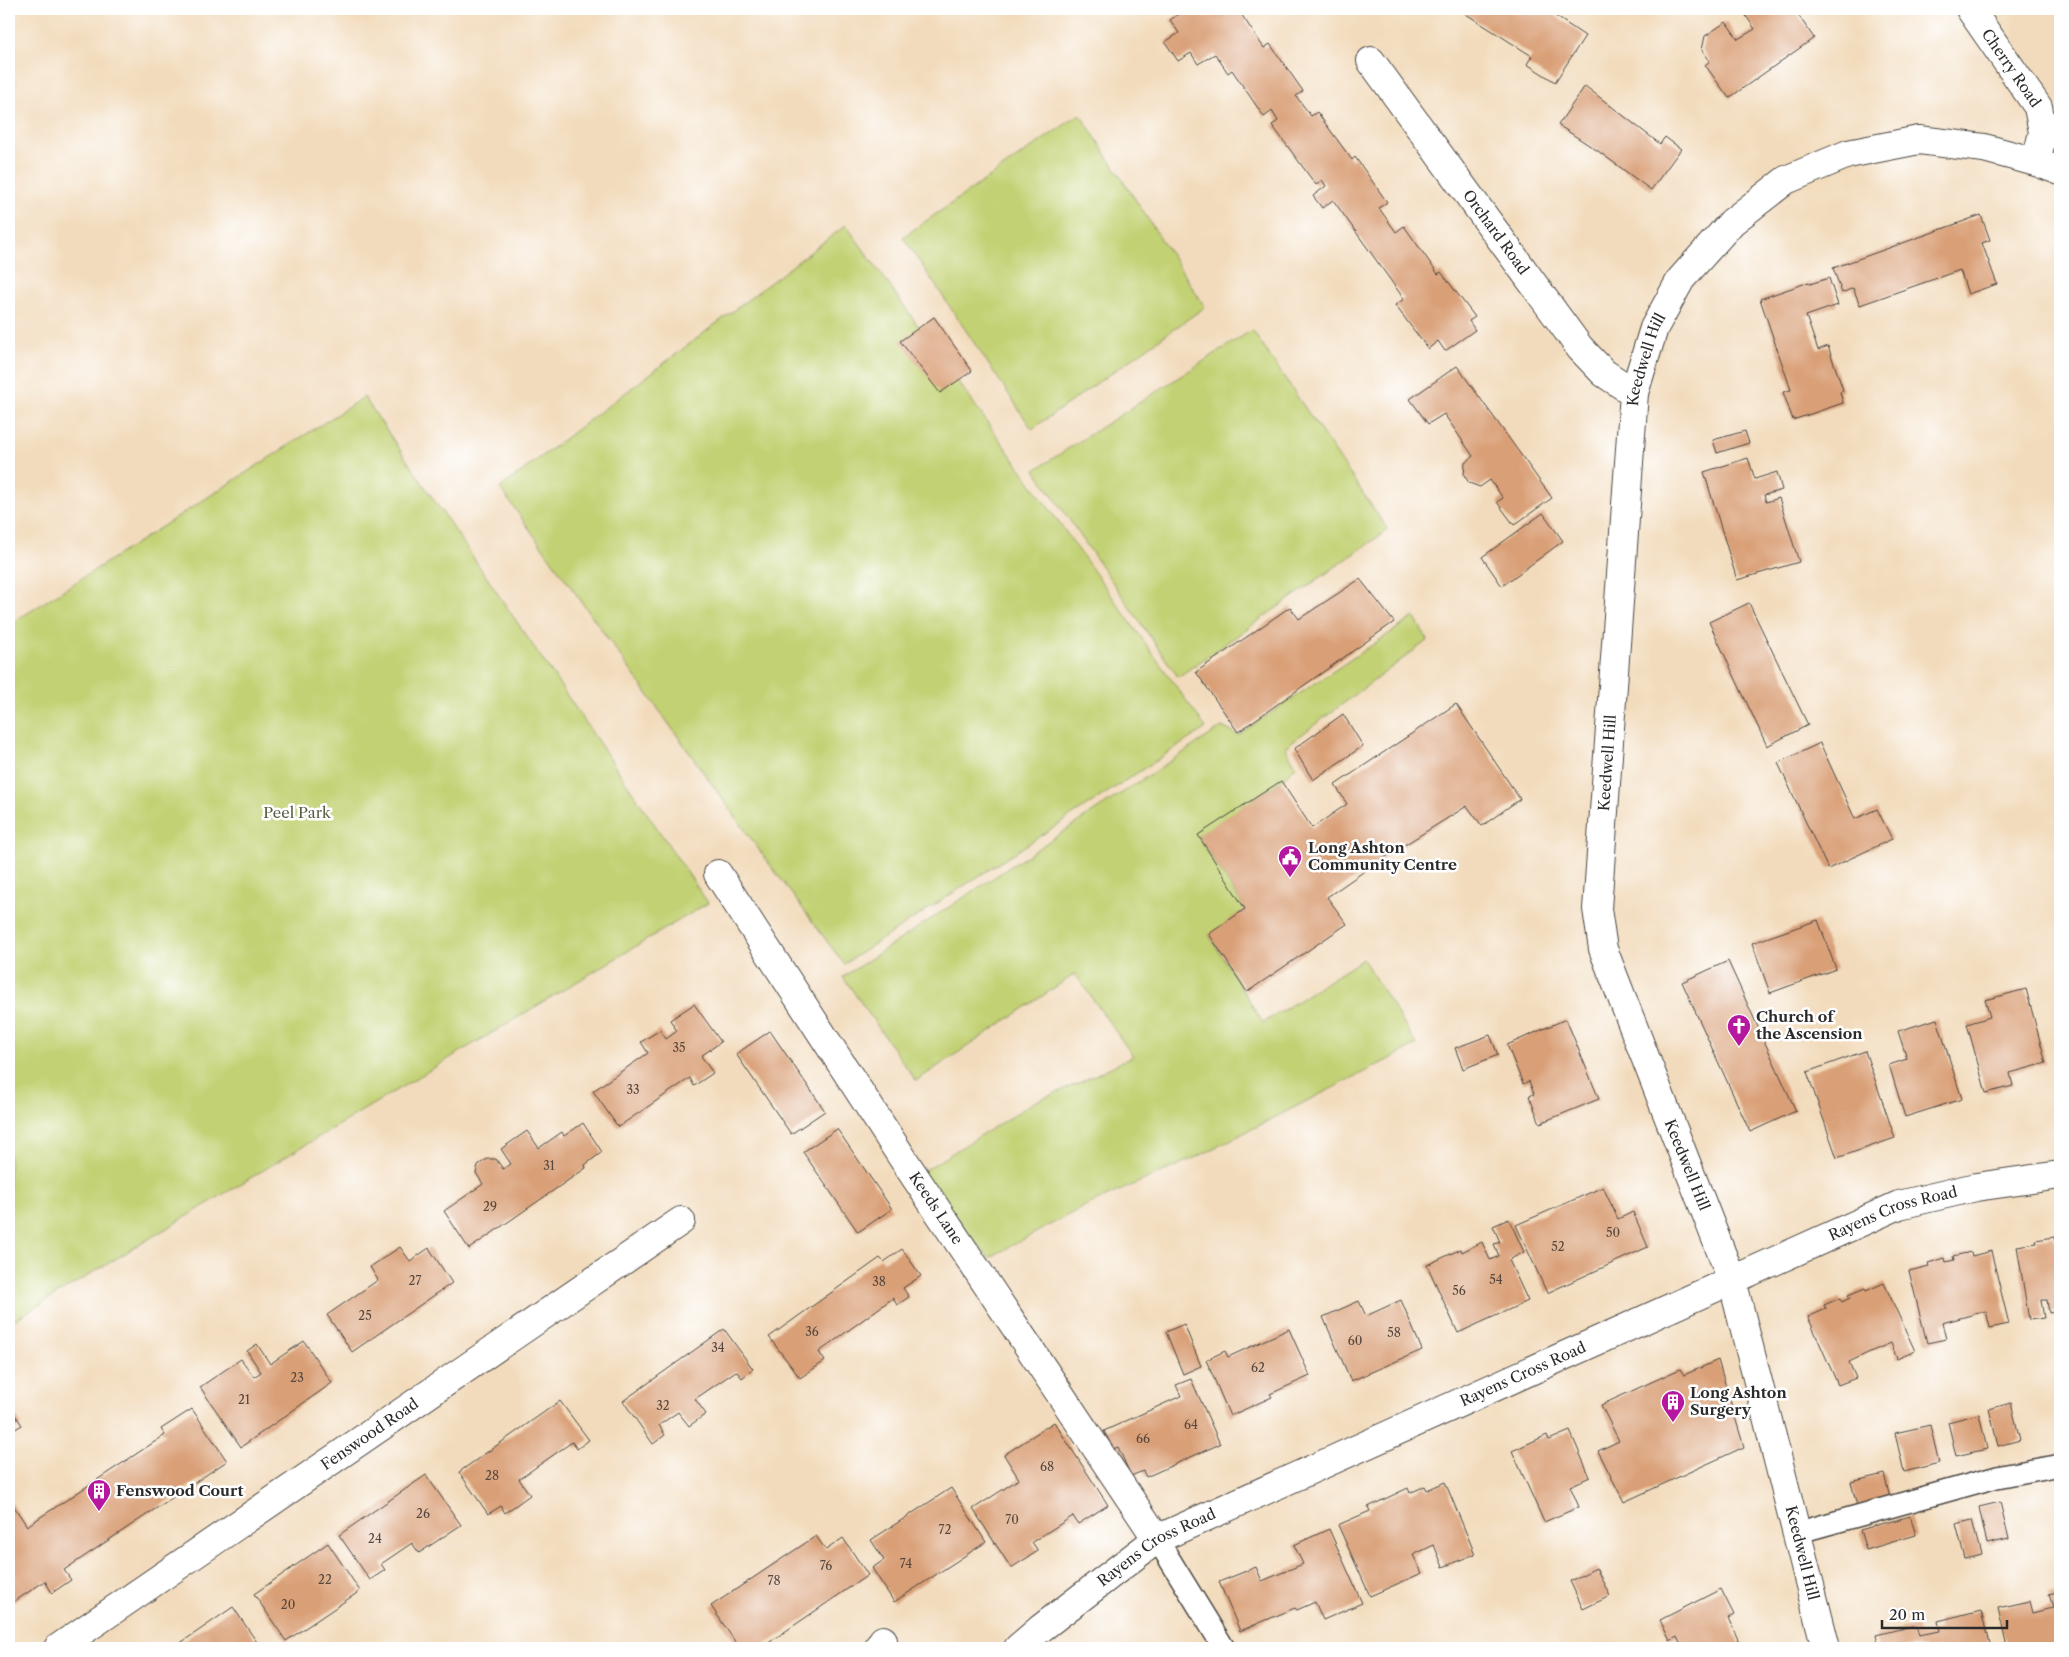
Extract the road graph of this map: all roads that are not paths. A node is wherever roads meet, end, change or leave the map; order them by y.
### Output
1 (1970, 9) edge
2 (1371, 61) dead end
3 (2048, 167) edge
4 (1634, 393) junction
5 (718, 874) dead end
6 (2060, 1175) edge
7 (680, 1221) dead end
8 (1732, 1280) junction
9 (2060, 1465) edge
10 (1796, 1533) junction
11 (1158, 1538) junction
12 (58, 1648) edge
13 (1018, 1648) edge
14 (1224, 1648) edge
15 (1826, 1648) edge

1 - 3 street, Cherry Road
2 - 4 street, Orchard Road
3 - 4 street, Keedwell Hill
4 - 8 street, Keedwell Hill
5 - 11 street, Keeds Lane
6 - 8 street, Rayens Cross Road
7 - 12 street, Fenswood Road
8 - 10 street, Keedwell Hill
8 - 11 street, Rayens Cross Road
9 - 10 lane
10 - 15 street, Keedwell Hill
11 - 13 street, Rayens Cross Road
11 - 14 lane

